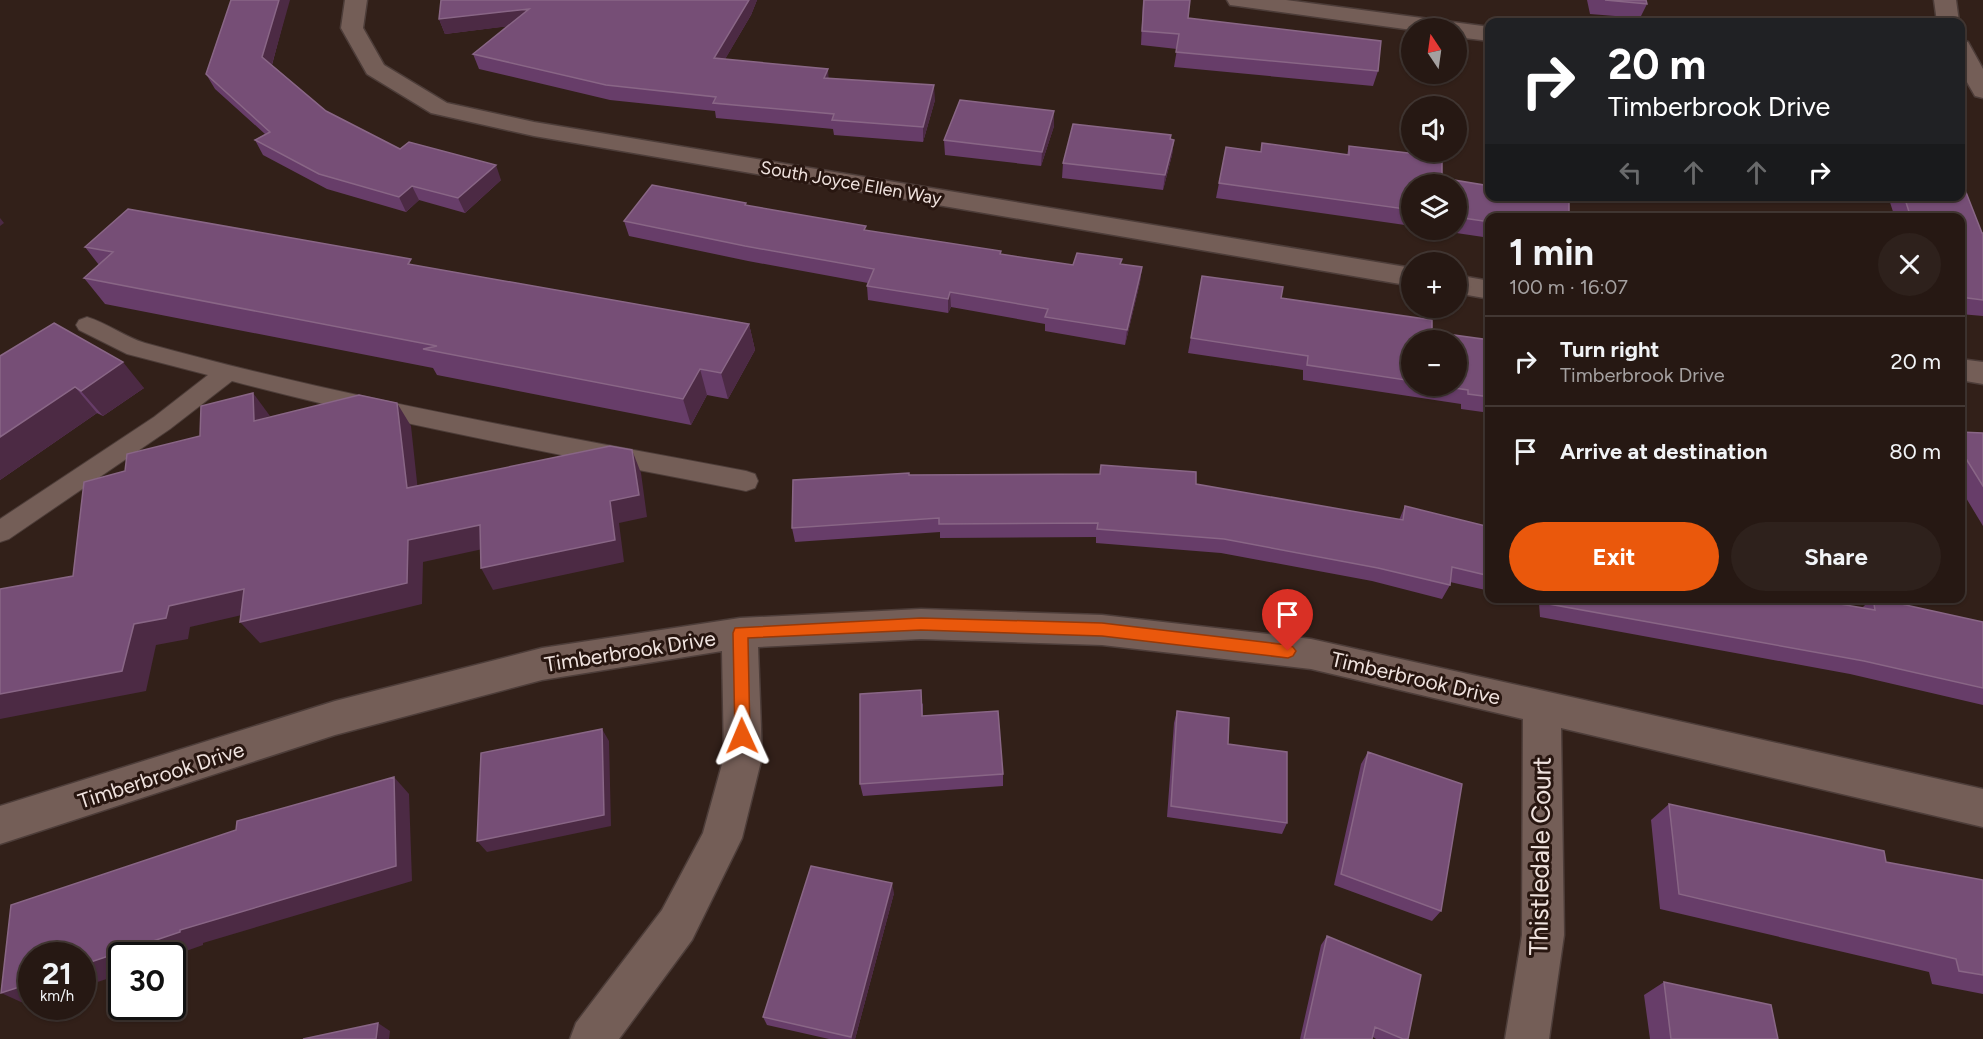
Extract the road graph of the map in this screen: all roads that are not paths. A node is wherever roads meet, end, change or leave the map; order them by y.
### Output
1 (356, 0) edge
2 (1238, 0) edge
3 (1946, 0) edge
4 (1948, 18) edge
5 (1401, 22) edge
6 (1467, 31) edge
7 (1485, 33) edge
8 (1965, 57) edge
9 (1983, 91) edge
10 (1965, 100) edge
11 (1983, 102) edge
12 (1401, 275) edge
13 (1467, 286) edge
14 (1485, 289) edge
15 (87, 325) dead end
16 (1965, 370) edge
17 (228, 372) junction
18 (1983, 373) edge
19 (746, 481) dead end
20 (0, 532) edge
21 (740, 633) junction
22 (1542, 707) junction
23 (1983, 808) edge
24 (0, 825) edge
25 (592, 1039) edge
26 (1527, 1039) edge

1 - 12 street, South Joyce Ellen Way
2 - 5 street
3 - 4 street
6 - 7 street
8 - 9 street
10 - 11 street
13 - 14 street
15 - 17 lane
16 - 18 street
17 - 19 lane
17 - 20 lane
21 - 22 street, Timberbrook Drive
21 - 24 street, Timberbrook Drive
21 - 25 street
22 - 23 street, Timberbrook Drive
22 - 26 street, Thistledale Court

